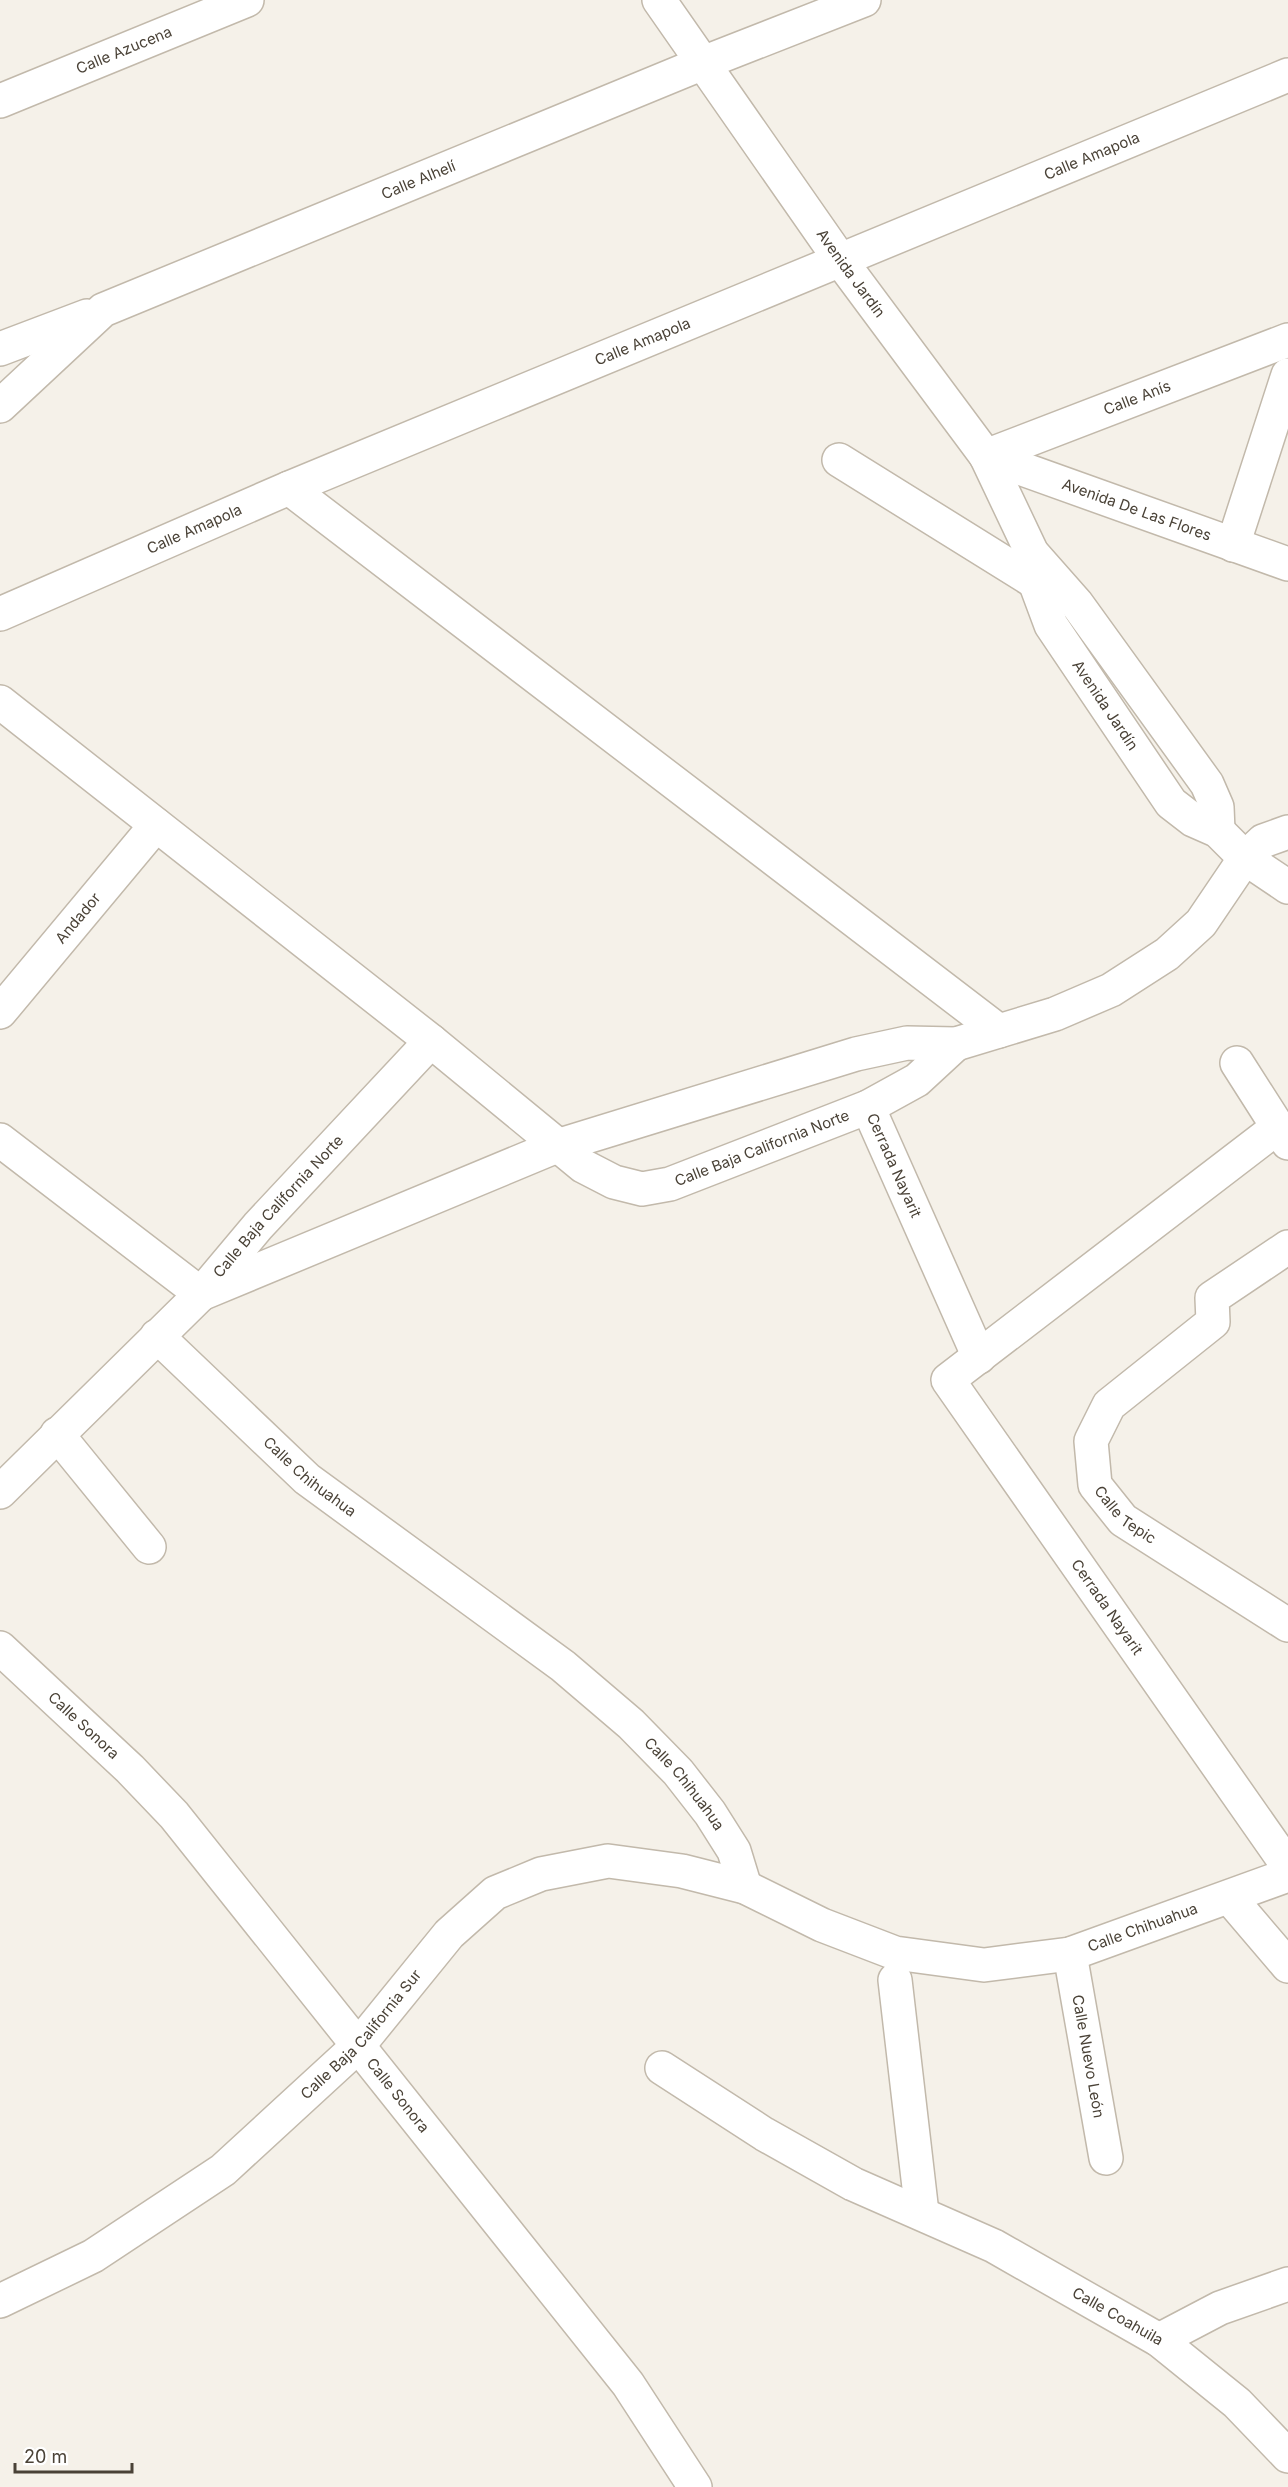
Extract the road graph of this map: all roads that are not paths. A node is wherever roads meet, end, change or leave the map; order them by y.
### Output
1 (247, 0) edge
2 (659, 0) edge
3 (864, 0) edge
4 (703, 63) junction
5 (1288, 75) edge
6 (0, 101) edge
7 (841, 261) junction
8 (103, 310) junction
9 (1288, 340) edge
10 (0, 349) edge
11 (1288, 375) edge
12 (0, 406) edge
13 (986, 456) junction
14 (839, 460) dead end
15 (289, 488) junction
16 (1233, 545) junction
17 (1288, 564) edge
18 (1040, 570) junction
19 (0, 614) edge
20 (0, 702) edge
21 (156, 825) junction
22 (1288, 832) edge
23 (1245, 858) junction
24 (1288, 886) edge
25 (0, 1012) edge
26 (999, 1031) junction
27 (431, 1041) junction
28 (956, 1044) junction
29 (1238, 1063) dead end
30 (868, 1107) junction
31 (1283, 1135) edge
32 (0, 1140) edge
33 (556, 1146) junction
34 (1288, 1247) edge
35 (201, 1294) junction
36 (157, 1336) junction
37 (979, 1357) junction
38 (57, 1434) junction
39 (0, 1492) edge
40 (149, 1547) dead end
41 (1288, 1625) edge
42 (0, 1648) edge
43 (1288, 1866) edge
44 (1288, 1875) edge
45 (745, 1887) junction
46 (1230, 1898) junction
47 (1070, 1954) junction
48 (1288, 1966) edge
49 (895, 1980) dead end
50 (358, 2046) junction
51 (662, 2068) dead end
52 (1106, 2158) dead end
53 (922, 2213) junction
54 (1288, 2284) edge
55 (0, 2301) edge
56 (1159, 2340) junction
57 (1288, 2456) edge
58 (695, 2487) edge

1 - 6 street, Calle Azucena
2 - 4 street, Avenida Jardín
3 - 4 street, Calle Alhelí
4 - 7 street, Avenida Jardín
4 - 8 street, Calle Alhelí
5 - 7 street, Calle Amapola
7 - 13 street, Avenida Jardín
7 - 15 street, Calle Amapola
8 - 10 street
8 - 12 street, Calle Alhelí
9 - 13 street, Calle Anís
11 - 16 street
13 - 16 street, Avenida De Las Flores
13 - 18 street, Avenida Jardín
14 - 18 street
15 - 19 street, Calle Amapola
15 - 26 street
16 - 17 street, Avenida De Las Flores
18 - 23 street, Avenida Jardín
20 - 21 street
21 - 25 street, Andador
21 - 27 street
22 - 23 street, Calle Baja California Norte
23 - 24 street, Avenida Jardín
23 - 26 street, Calle Baja California Norte
26 - 28 street, Calle Baja California Norte
27 - 33 street
27 - 35 street, Calle Baja California Norte
28 - 30 street, Calle Baja California Norte
28 - 33 street, Calle Baja California Norte
29 - 31 street
30 - 33 street, Calle Baja California Norte
30 - 37 street, Cerrada Nayarit
31 - 37 street, Cerrada Nayarit
32 - 35 street
33 - 35 street, Calle Baja California Norte
34 - 41 street, Calle Tepic
35 - 36 street, Calle Baja California Norte
36 - 38 street, Calle Baja California Norte
36 - 45 street, Calle Chihuahua
37 - 43 street, Cerrada Nayarit
38 - 39 street, Calle Baja California Norte
38 - 40 street
42 - 50 street, Calle Sonora
44 - 46 street, Calle Chihuahua
45 - 47 street, Calle Chihuahua
45 - 50 street, Calle Baja California Sur
46 - 47 street, Calle Chihuahua
46 - 48 street
47 - 52 street, Calle Nuevo León
49 - 53 street
50 - 55 street, Calle Baja California Sur
50 - 58 street, Calle Sonora
51 - 53 street, Calle Coahuila
53 - 56 street, Calle Coahuila
54 - 56 street
56 - 57 street, Calle Coahuila

